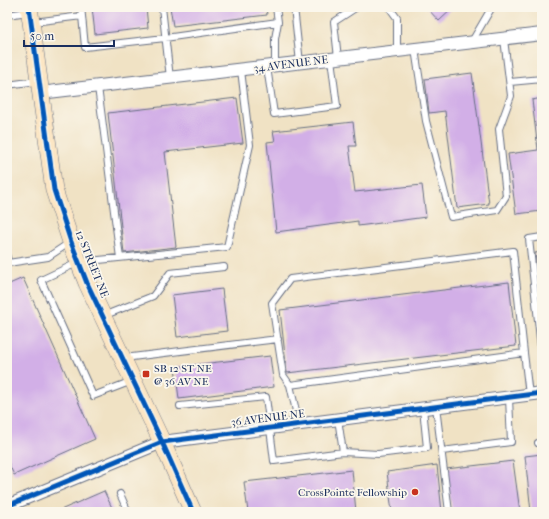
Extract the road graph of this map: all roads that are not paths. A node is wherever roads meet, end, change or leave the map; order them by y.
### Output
1 (81, 7) edge
2 (162, 7) edge
3 (276, 7) edge
4 (294, 7) edge
5 (357, 7) edge
6 (389, 7) edge
7 (492, 7) edge
8 (30, 14) edge
9 (7, 15) edge
10 (82, 16) junction
11 (278, 22) junction
12 (542, 34) edge
13 (165, 38) junction
14 (504, 39) junction
15 (471, 43) junction
16 (415, 49) junction
17 (397, 51) junction
18 (334, 59) junction
19 (300, 63) junction
20 (271, 66) junction
21 (241, 70) junction
22 (170, 78) junction
23 (542, 79) edge
24 (510, 82) junction
25 (7, 85) edge
26 (39, 87) junction
27 (98, 87) junction
28 (542, 237) edge
29 (71, 242) junction
30 (7, 257) edge
31 (120, 258) junction
32 (79, 262) junction
33 (224, 267) dead end
34 (103, 316) junction
35 (278, 339) junction
36 (524, 354) junction
37 (542, 357) edge
38 (123, 359) junction
39 (133, 380) junction
40 (290, 385) junction
41 (542, 393) edge
42 (529, 395) junction
43 (509, 398) junction
44 (180, 406) dead end
45 (436, 407) junction
46 (423, 408) junction
47 (338, 419) junction
48 (299, 424) junction
49 (269, 428) junction
50 (162, 442) junction
51 (442, 450) junction
52 (343, 452) junction
53 (120, 494) dead end
54 (8, 504) edge
55 (128, 512) edge
56 (193, 512) edge
57 (450, 512) edge

1 - 10 lane
2 - 13 lane
3 - 11 lane
4 - 19 lane
5 - 18 lane
6 - 17 lane
7 - 15 lane
8 - 9 lane
8 - 10 lane
8 - 26 street, 12 STREET NE
10 - 13 lane
11 - 13 lane
11 - 20 lane
12 - 14 street, 34 AVENUE NE
13 - 22 lane
14 - 15 street, 34 AVENUE NE
14 - 24 lane
15 - 16 street, 34 AVENUE NE
16 - 17 street, 34 AVENUE NE
16 - 24 lane
17 - 18 street, 34 AVENUE NE
18 - 19 street, 34 AVENUE NE
18 - 20 lane
19 - 20 street, 34 AVENUE NE
20 - 21 street, 34 AVENUE NE
21 - 22 street, 34 AVENUE NE
21 - 31 lane
22 - 27 street, 34 AVENUE NE
23 - 24 lane
25 - 26 lane
26 - 27 street, 34 AVENUE NE
26 - 29 street, 12 STREET NE
27 - 31 lane
28 - 37 lane
29 - 30 lane
29 - 32 street, 12 STREET NE
31 - 32 lane
32 - 34 street, 12 STREET NE
32 - 39 lane
33 - 34 lane
34 - 38 street, 12 STREET NE
35 - 36 lane
35 - 38 lane
35 - 40 lane
36 - 40 lane
36 - 42 lane
38 - 39 street, 12 STREET NE
39 - 50 street, 12 STREET NE
40 - 48 lane
41 - 42 street, 36 AVENUE NE
42 - 43 street, 36 AVENUE NE
43 - 45 street, 36 AVENUE NE
43 - 51 lane
44 - 49 lane
45 - 46 street, 36 AVENUE NE
45 - 51 lane
46 - 47 street, 36 AVENUE NE
46 - 52 lane
47 - 48 street, 36 AVENUE NE
47 - 52 lane
48 - 49 street, 36 AVENUE NE
49 - 50 street, 36 AVENUE NE
49 - 52 lane
50 - 54 street, 36 AVENUE NE
50 - 56 street, 12 STREET NE
51 - 57 lane
53 - 55 lane

